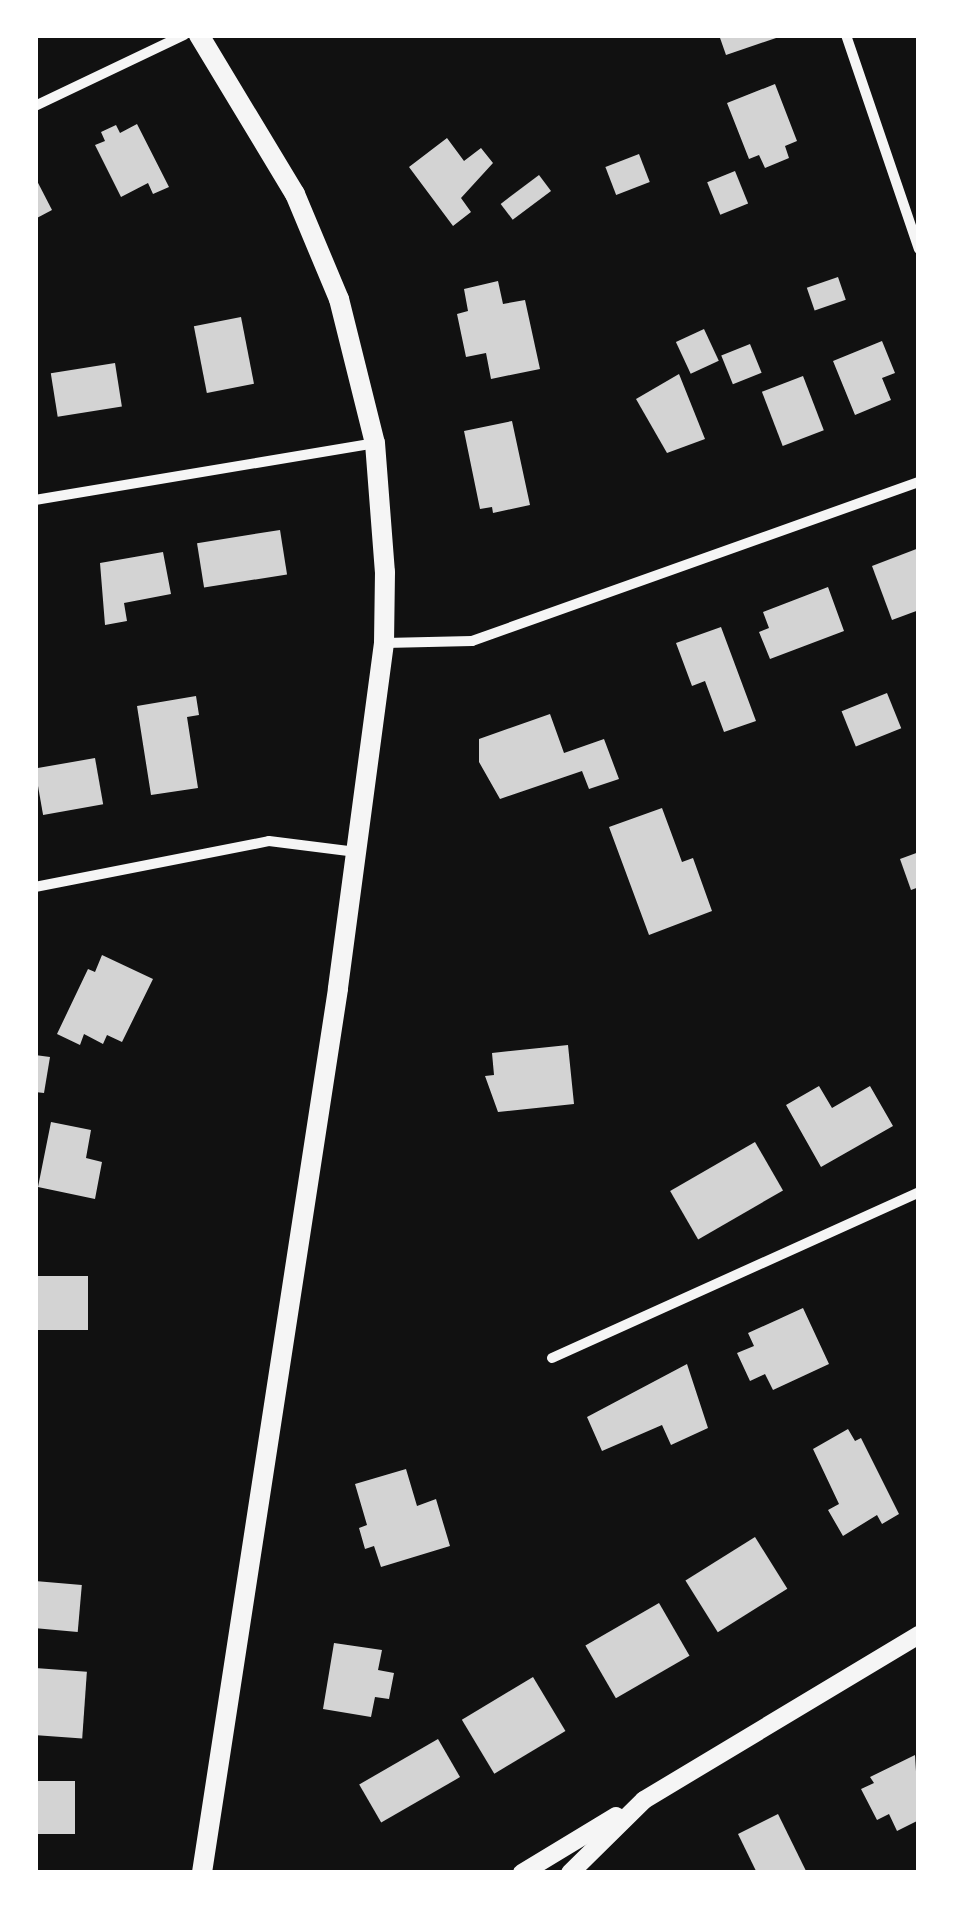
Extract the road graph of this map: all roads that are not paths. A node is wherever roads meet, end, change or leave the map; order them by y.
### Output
1 (184, 35) edge
2 (199, 35) edge
3 (846, 35) edge
4 (35, 106) edge
5 (919, 249) edge
6 (374, 442) junction
7 (919, 482) edge
8 (35, 500) edge
9 (384, 644) junction
10 (356, 852) junction
11 (35, 887) edge
12 (919, 1192) edge
13 (552, 1358) dead end
14 (919, 1635) edge
15 (644, 1800) junction
16 (202, 1873) edge
17 (522, 1873) edge
18 (570, 1873) edge

1 - 4 street
2 - 6 main road
3 - 5 street
6 - 8 street
6 - 9 main road
7 - 9 street
9 - 10 main road
10 - 11 street
10 - 16 main road
12 - 13 street
14 - 15 street
15 - 17 street
15 - 18 street

